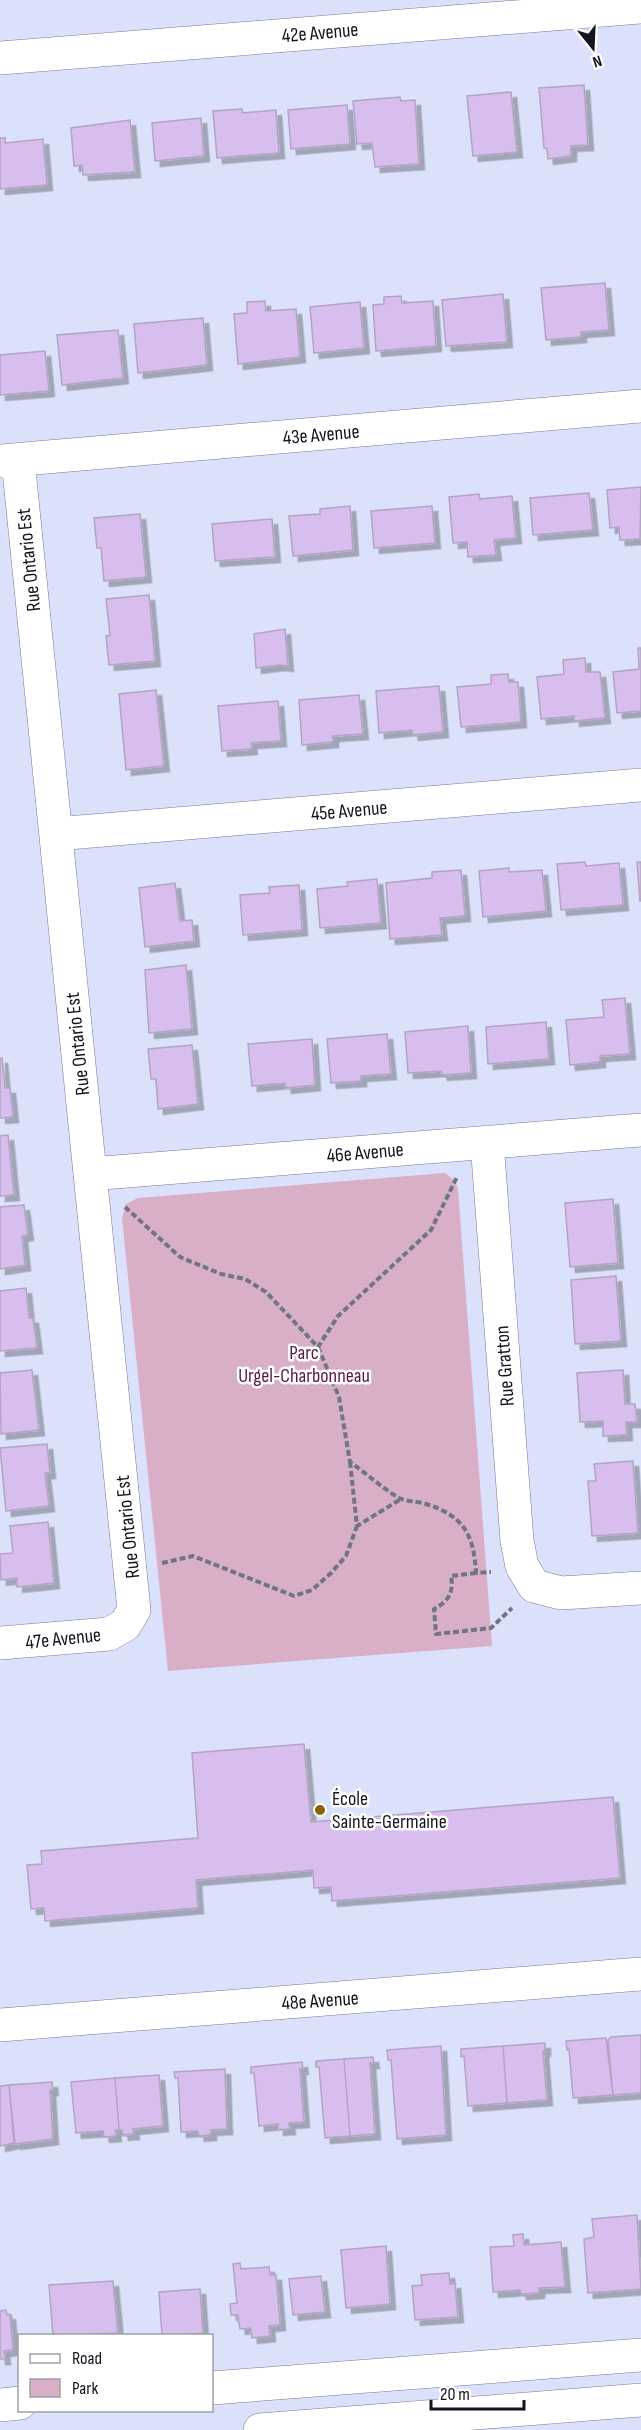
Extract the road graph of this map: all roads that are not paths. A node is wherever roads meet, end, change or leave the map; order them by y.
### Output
1 (641, 7) edge
2 (0, 58) edge
3 (641, 406) edge
4 (9, 460) edge
5 (641, 785) edge
6 (56, 834) junction
7 (641, 1130) edge
8 (487, 1143) junction
9 (90, 1174) junction
10 (641, 1588) edge
11 (125, 1625) joint
12 (0, 1643) edge
13 (641, 1974) edge
14 (0, 2025) edge
15 (641, 2355) edge
16 (213, 2388) edge
17 (641, 2400) edge
18 (18, 2403) edge
19 (0, 2405) edge
20 (260, 2430) edge

1 - 2 street, 42e Avenue
3 - 4 street, 43e Avenue
4 - 6 street, Rue Ontario Est
5 - 6 street, 45e Avenue
6 - 9 street, Rue Ontario Est
7 - 8 street, 46e Avenue
8 - 9 street, 46e Avenue
8 - 10 street, Rue Gratton
9 - 11 street, Rue Ontario Est
11 - 12 street, 47e Avenue
13 - 14 street, 48e Avenue
15 - 16 street
17 - 20 street
18 - 19 street

